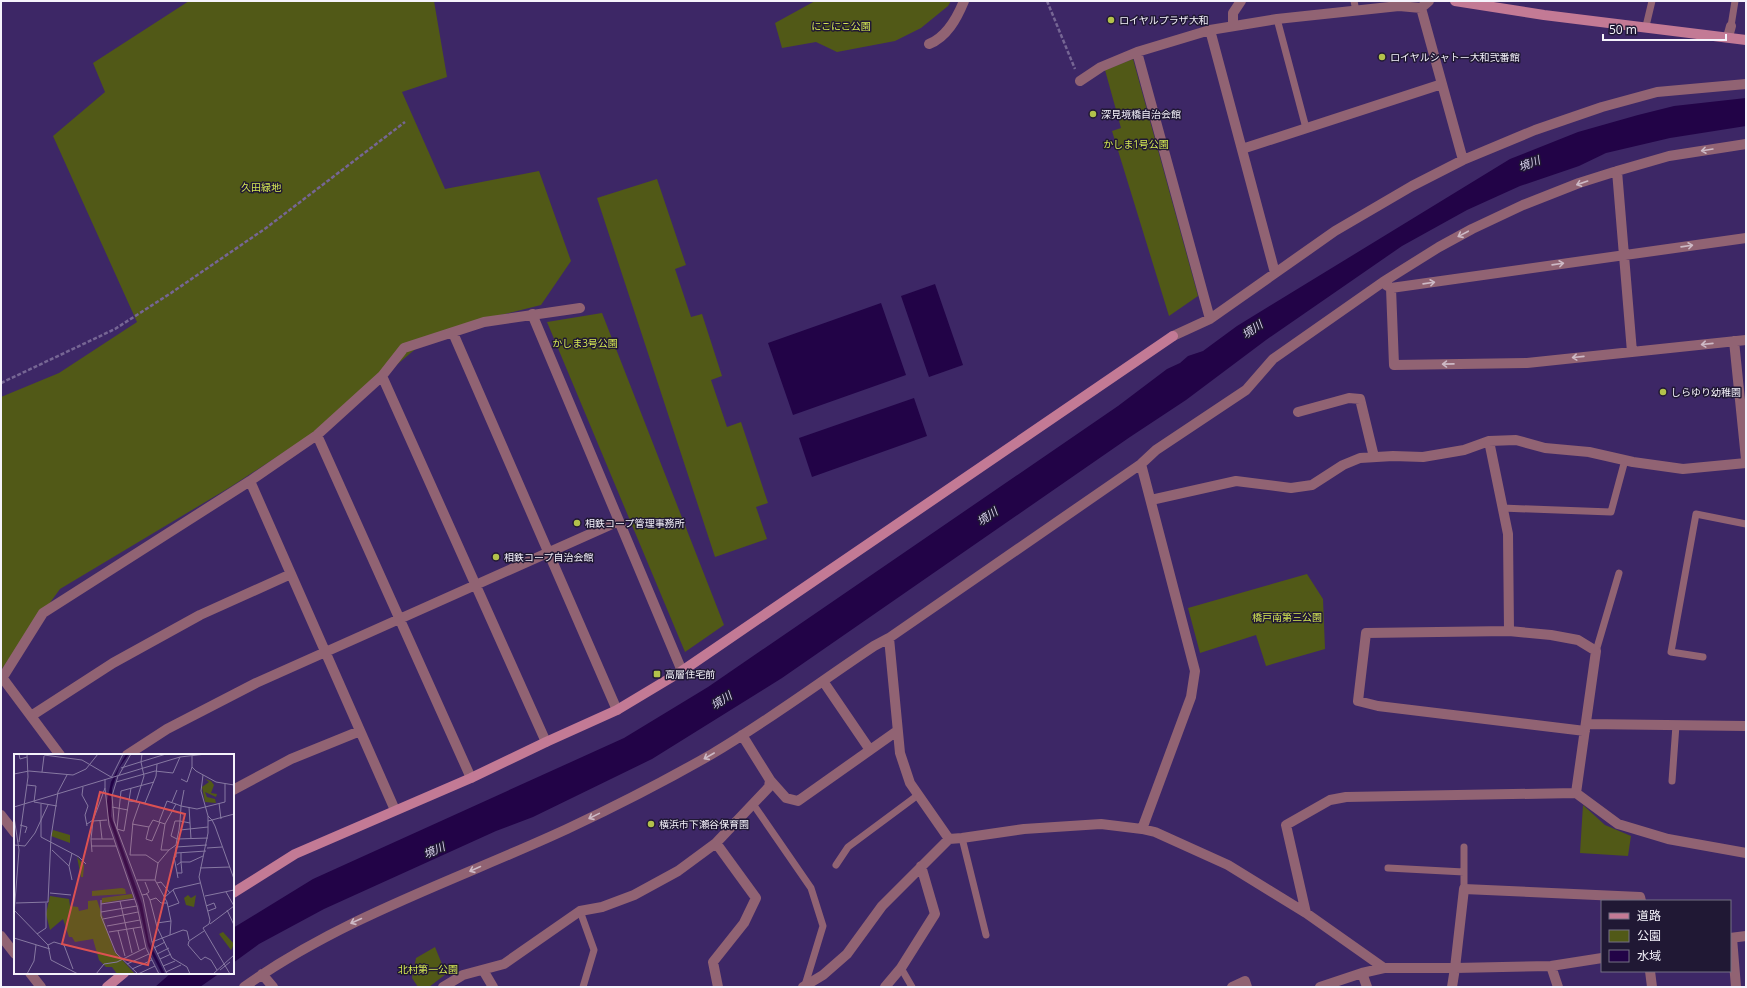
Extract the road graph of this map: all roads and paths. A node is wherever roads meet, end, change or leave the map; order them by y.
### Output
1 (964, 1) edge
2 (1047, 1) edge
3 (1241, 1) edge
4 (1429, 1) edge
5 (1455, 1) edge
6 (1652, 1) edge
7 (1735, 1) edge
8 (1355, 6) edge
9 (1421, 8) junction
10 (1277, 19) junction
11 (1233, 26) junction
12 (1646, 26) junction
13 (1731, 26) joint
14 (1210, 30) junction
15 (1728, 37) junction
16 (1746, 40) edge
17 (929, 44) dead end
18 (1137, 52) junction
19 (1080, 81) joint
20 (1442, 84) junction
21 (1746, 84) edge
22 (405, 122) dead end
23 (1306, 128) junction
24 (1746, 144) edge
25 (1242, 149) junction
26 (1463, 160) junction
27 (1617, 171) junction
28 (1746, 238) edge
29 (1624, 255) junction
30 (1275, 273) junction
31 (1387, 285) junction
32 (580, 308) dead end
33 (532, 314) junction
34 (1210, 319) junction
35 (453, 333) junction
36 (1746, 340) edge
37 (1734, 341) junction
38 (1632, 352) junction
39 (382, 376) junction
40 (1, 383) edge
41 (1298, 412) dead end
42 (1744, 424) edge
43 (317, 436) junction
44 (1489, 441) junction
45 (1374, 457) junction
46 (1746, 459) edge
47 (1625, 460) junction
48 (1746, 463) edge
49 (1141, 464) junction
50 (250, 481) junction
51 (1151, 500) junction
52 (1502, 508) junction
53 (620, 521) junction
54 (1746, 524) edge
55 (549, 552) junction
56 (1619, 573) dead end
57 (291, 574) junction
58 (476, 585) junction
59 (400, 619) junction
60 (1509, 631) junction
61 (889, 638) junction
62 (325, 652) junction
63 (1596, 652) junction
64 (1703, 657) dead end
65 (682, 671) junction
66 (1, 678) edge
67 (823, 681) junction
68 (617, 710) junction
69 (31, 716) junction
70 (1676, 725) junction
71 (1746, 726) edge
72 (1586, 727) junction
73 (360, 731) junction
74 (897, 731) junction
75 (742, 735) junction
76 (546, 742) junction
77 (870, 750) junction
78 (59, 754) edge
79 (129, 754) edge
80 (472, 778) junction
81 (770, 780) junction
82 (1672, 781) dead end
83 (234, 789) edge
84 (1576, 793) junction
85 (918, 795) junction
86 (753, 804) junction
87 (395, 810) junction
88 (1, 815) edge
89 (1142, 829) junction
90 (14, 832) edge
91 (962, 838) junction
92 (949, 839) junction
93 (716, 843) junction
94 (1464, 847) dead end
95 (1746, 853) edge
96 (836, 865) dead end
97 (921, 866) junction
98 (1388, 868) dead end
99 (1464, 872) junction
100 (1464, 889) junction
101 (234, 892) edge
102 (1641, 900) edge
103 (580, 911) junction
104 (1306, 913) junction
105 (986, 935) dead end
106 (1, 936) edge
107 (1746, 936) edge
108 (1731, 938) edge
109 (14, 953) edge
110 (1601, 958) edge
111 (1552, 966) junction
112 (901, 968) junction
113 (1384, 968) junction
114 (1454, 968) junction
115 (483, 970) junction
116 (1362, 972) junction
117 (1650, 972) edge
118 (31, 974) edge
119 (123, 974) edge
120 (262, 974) junction
121 (448, 986) edge
122 (804, 986) edge
123 (40, 987) edge
124 (107, 987) edge
125 (244, 987) edge
126 (273, 987) edge
127 (493, 987) edge
128 (583, 987) edge
129 (718, 987) edge
130 (885, 987) edge
131 (912, 987) edge
132 (1232, 987) edge
133 (1247, 987) edge
134 (1320, 987) edge
135 (1367, 987) edge
136 (1452, 987) edge
137 (1558, 987) edge
138 (1652, 987) edge
139 (1736, 987) edge

1 - 17 street
2 - 19 path
3 - 11 street
4 - 9 street
5 - 12 street
6 - 12 lane
7 - 13 lane
8 - 9 street
8 - 10 street
9 - 20 street
10 - 11 street
10 - 23 lane
11 - 14 street
12 - 15 street
13 - 15 street
14 - 18 street
14 - 25 street
15 - 16 street
18 - 19 street
18 - 34 street
20 - 23 street
20 - 26 street
21 - 26 street
22 - 40 path
23 - 25 street
24 -> 27 street
25 - 30 street
26 - 30 street
27 - 29 street
27 -> 31 street
29 -> 28 street
31 -> 29 street
29 - 38 street
30 - 34 street
38 -> 31 street
31 - 49 street
32 - 33 street
33 - 35 street
33 - 53 street
34 - 65 street
35 - 39 street
35 - 55 street
36 - 37 street
37 -> 38 street
37 - 42 street
39 - 43 street
39 - 58 street
41 - 45 street
42 - 46 street
43 - 50 street
43 - 59 street
44 - 45 street
44 - 47 street
44 - 52 street
45 - 51 street
47 - 48 street
47 - 52 lane
49 - 51 street
49 - 61 street
50 - 57 street
50 - 66 street
51 - 89 street
52 - 60 street
53 - 55 street
53 - 65 street
54 - 64 lane
55 - 58 street
55 - 68 street
56 - 63 lane
57 - 62 street
57 - 69 street
58 - 59 street
58 - 76 street
59 - 62 street
59 - 80 street
60 - 63 street
60 - 72 street
61 - 67 street
61 - 74 street
62 - 73 street
62 - 79 street
63 - 72 street
65 - 68 street
66 - 69 street
67 - 75 street
67 - 77 street
68 - 76 street
69 - 78 street
70 - 71 street
70 - 72 street
70 - 82 lane
72 - 84 street
73 - 83 street
73 - 87 street
74 - 77 street
74 - 85 street
75 - 81 street
75 -> 120 street
76 - 80 street
77 - 81 street
80 - 87 street
81 - 86 street
84 - 95 street
84 - 104 street
85 - 92 street
85 - 96 lane
86 - 93 street
86 - 122 lane
87 - 101 street
88 - 90 street
89 - 91 street
89 - 104 street
91 - 92 street
91 - 105 lane
92 - 97 street
93 - 103 street
93 - 129 street
94 - 99 lane
97 - 112 street
97 - 122 street
98 - 99 lane
99 - 100 lane
100 - 102 street
100 - 114 street
103 - 115 street
103 - 128 lane
104 - 113 street
106 - 109 street
107 - 108 street
108 - 139 street
110 - 111 street
111 - 114 street
111 - 137 street
112 - 130 street
112 - 131 lane
113 - 114 street
113 - 116 street
114 - 136 street
115 - 121 street
115 - 127 street
116 - 134 street
116 - 135 street
117 - 138 street
118 - 123 street
119 - 124 street
120 - 125 street
120 - 126 street
132 - 133 street

